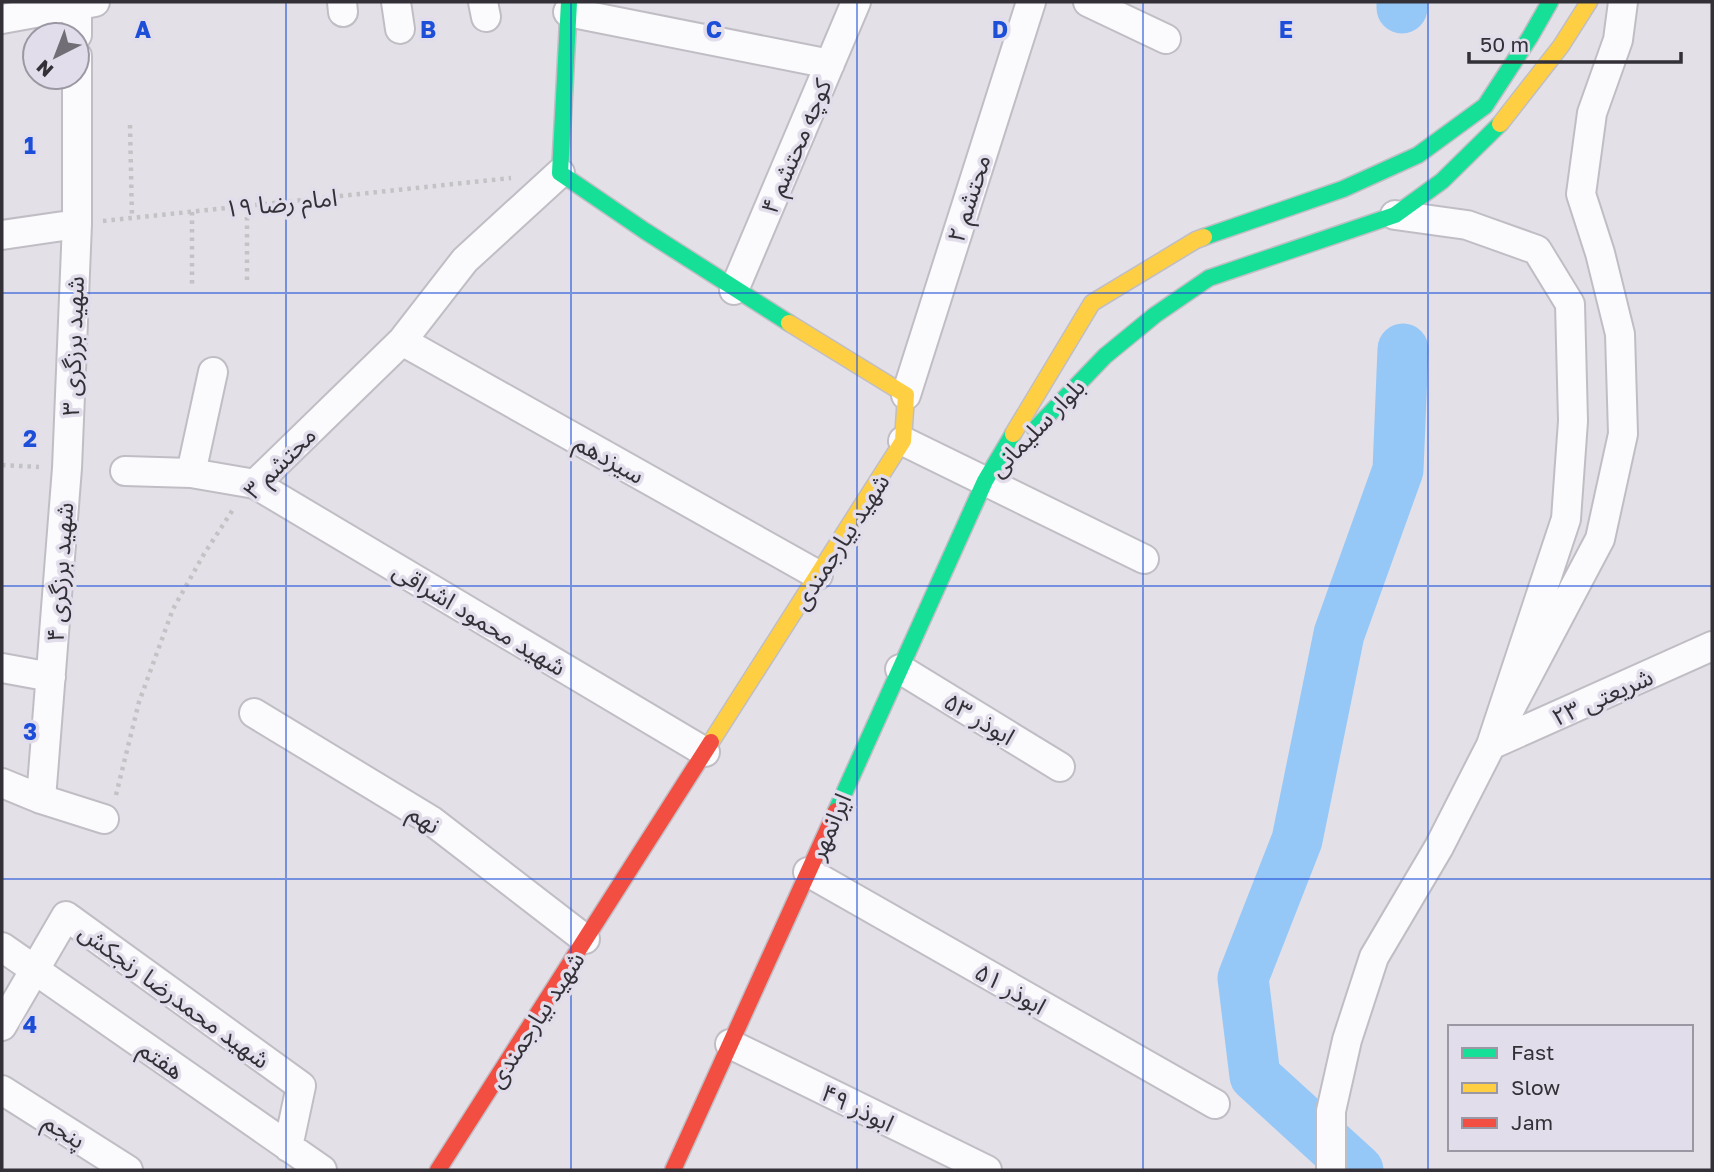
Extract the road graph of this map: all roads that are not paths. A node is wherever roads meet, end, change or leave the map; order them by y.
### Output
1 (856, 2) edge
2 (1031, 2) edge
3 (1088, 2) edge
4 (1550, 2) edge
5 (1589, 2) edge
6 (1623, 2) edge
7 (83, 3) edge
8 (569, 7) edge
9 (2, 19) edge
10 (80, 21) edge
11 (1166, 38) dead end
12 (830, 64) junction
13 (77, 91) edge
14 (560, 173) junction
15 (1395, 215) junction
16 (77, 224) junction
17 (2, 235) edge
18 (734, 290) junction
19 (402, 341) junction
20 (213, 372) dead end
21 (906, 395) junction
22 (903, 441) junction
23 (67, 468) joint
24 (125, 471) dead end
25 (191, 473) junction
26 (985, 481) junction
27 (255, 484) junction
28 (1144, 559) dead end
29 (818, 575) junction
30 (1712, 646) edge
31 (2, 668) edge
32 (900, 669) junction
33 (51, 677) junction
34 (254, 713) dead end
35 (1491, 745) junction
36 (705, 752) junction
37 (1060, 767) dead end
38 (2, 783) edge
39 (41, 799) junction
40 (104, 819) road end
41 (808, 872) junction
42 (585, 939) junction
43 (2, 947) edge
44 (35, 970) junction
45 (2, 1026) edge
46 (730, 1044) junction
47 (2, 1090) edge
48 (1215, 1104) dead end
49 (288, 1147) junction
50 (128, 1170) edge
51 (322, 1170) edge
52 (438, 1170) edge
53 (673, 1170) edge
54 (987, 1170) edge
55 (1331, 1170) edge

1 - 12 street, کوچه محتشم ۴
2 - 21 street, ۲ محتشم
3 - 11 street
4 - 26 main road, بلوار سلیمانی
5 - 15 main road, بلوار سلیمانی
6 - 35 street
7 - 9 street
7 - 10 street
8 - 12 street
8 - 14 main road
12 - 18 street, کوچه محتشم ۴
13 - 16 street, ۳ شهید برزگری
14 - 18 main road
14 - 19 street, محتشم ۳
15 - 26 main road, بلوار سلیمانی
15 - 35 street
16 - 17 street
16 - 23 street, ۳ شهید برزگری
18 - 21 main road
19 - 27 street, محتشم ۳
19 - 29 street, سیزدهم
20 - 25 street
21 - 22 main road, شهید بیارجمندی
22 - 26 street
22 - 29 main road, شهید بیارجمندی
23 - 33 street, ۴ شهید برزگری
24 - 25 street
25 - 27 street
26 - 28 street
26 - 32 main road, ایرانمهر
27 - 36 street, شهید محمود اشراقی
29 - 36 main road, شهید بیارجمندی
30 - 35 street, شریعتی ۲۳
31 - 33 street
32 - 37 street, ۵۳ ابوذر
32 - 41 main road, ایرانمهر
33 - 39 street, ۴ شهید برزگری
34 - 42 street, نهم
35 - 55 street
36 - 42 main road, شهید بیارجمندی
38 - 39 street
39 - 40 street
41 - 46 main road, ایرانمهر
41 - 48 street, ابوذر ۵۱
42 - 52 main road, شهید بیارجمندی
43 - 44 street, هفتم
44 - 45 street
44 - 49 street, هفتم
44 - 49 street, شهید محمدرضا رنجکش
46 - 53 main road, ایرانمهر
46 - 54 street, ابوذر ۴۹
47 - 50 street, پنجم
49 - 51 street, هفتم

